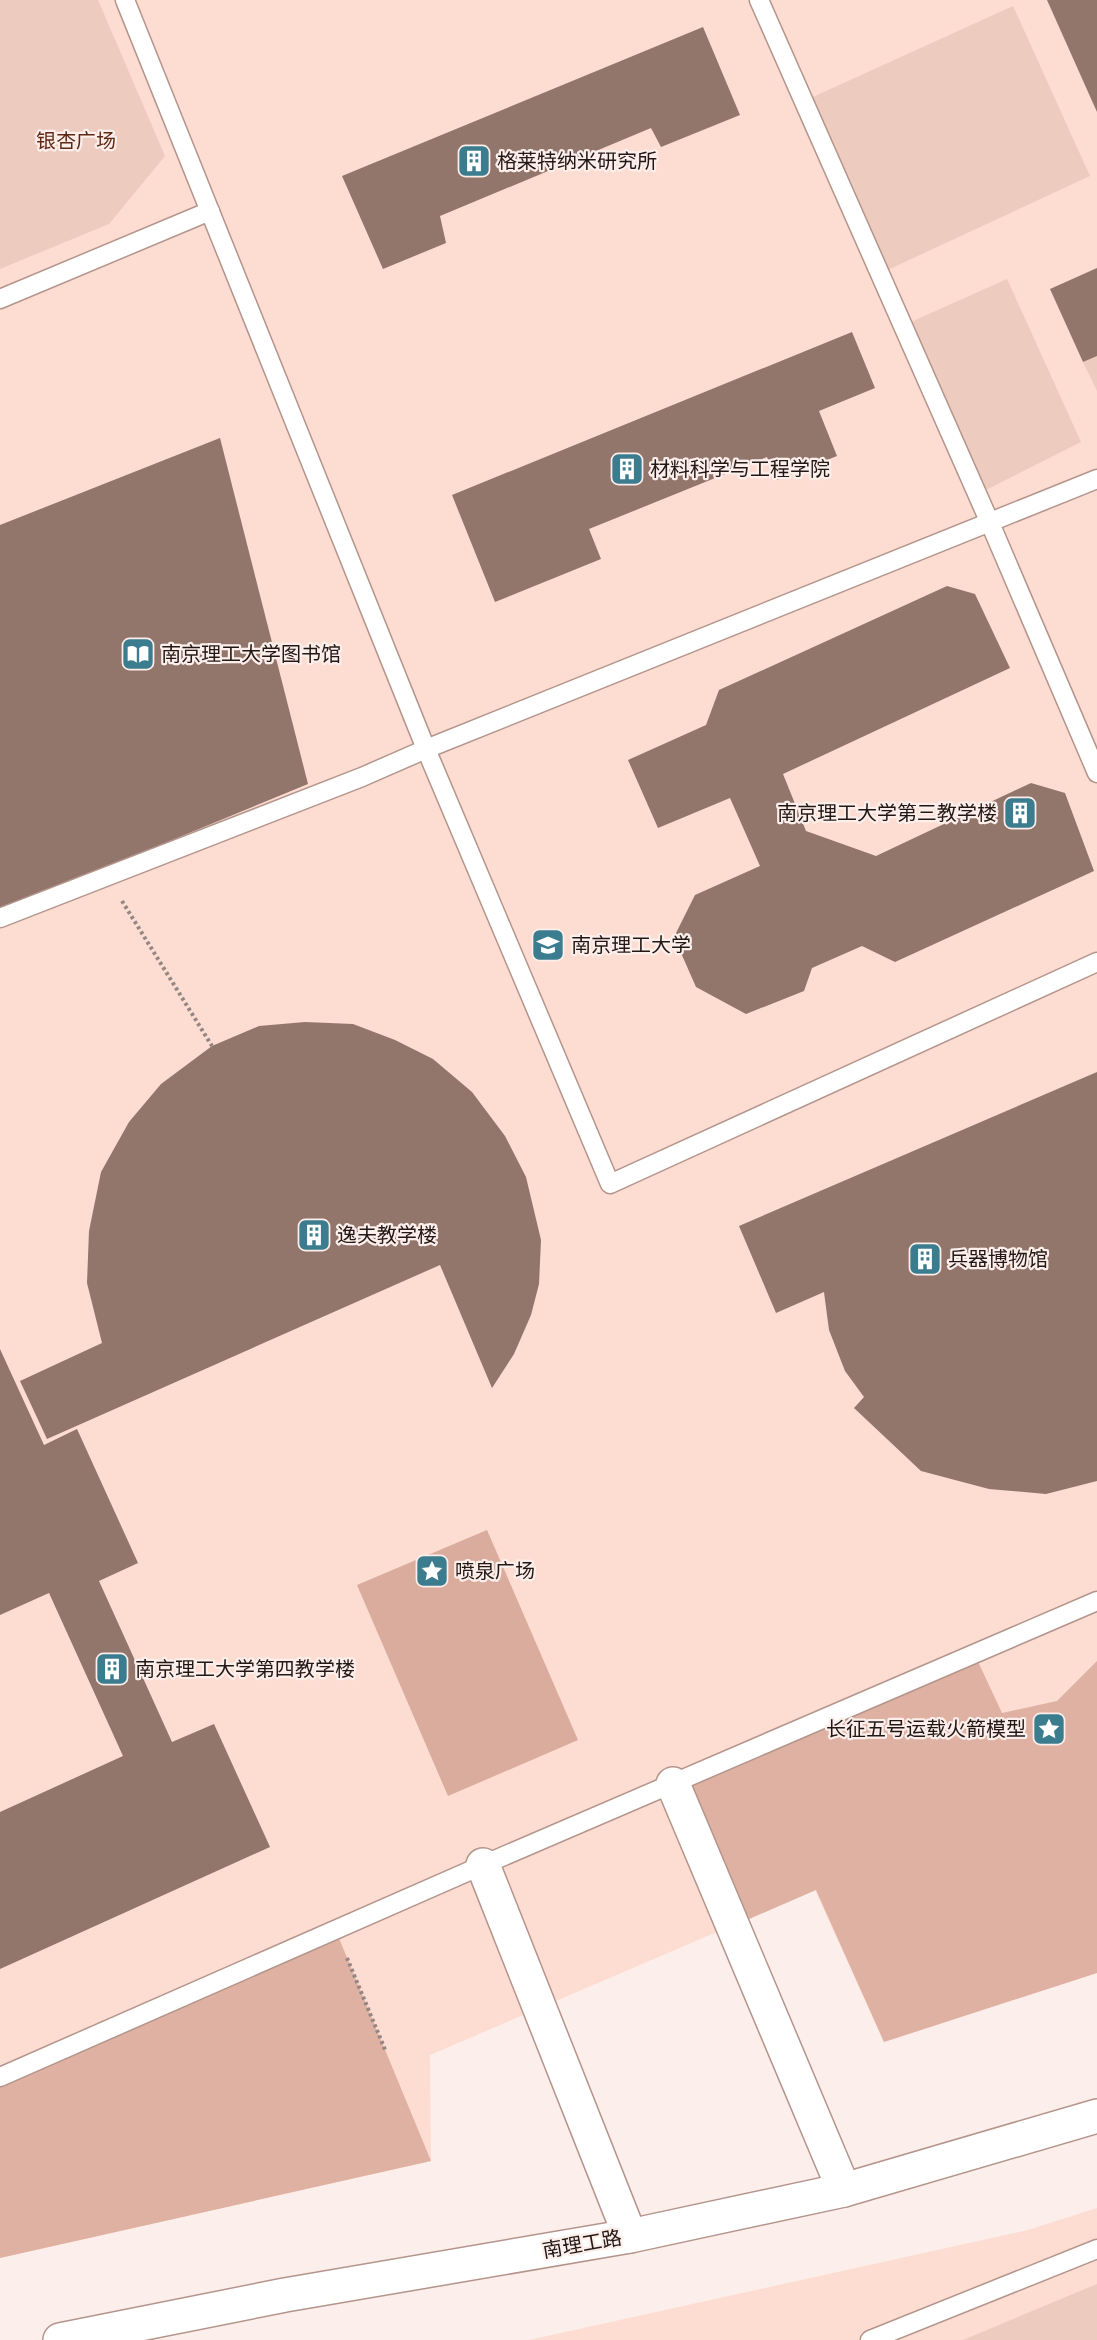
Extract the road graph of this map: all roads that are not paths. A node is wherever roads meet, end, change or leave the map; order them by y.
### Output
1 (125, 0) edge
2 (759, 0) edge
3 (210, 211) junction
4 (0, 299) edge
5 (1097, 479) edge
6 (990, 523) junction
7 (426, 749) junction
8 (1097, 773) edge
9 (0, 918) edge
10 (1097, 962) edge
11 (1097, 1601) edge
12 (673, 1784) junction
13 (483, 1865) junction
14 (0, 2077) edge
15 (1097, 2116) edge
16 (844, 2190) junction
17 (630, 2236) junction
18 (1097, 2249) edge
19 (60, 2340) edge
20 (870, 2340) edge

1 - 3 lane
2 - 6 lane
3 - 4 lane
3 - 7 lane
5 - 6 lane
6 - 7 lane
6 - 8 lane
7 - 9 lane
7 - 10 lane
11 - 12 lane
12 - 13 lane
12 - 16 street
13 - 14 lane
13 - 17 street
15 - 16 street, 南理工路
16 - 17 street, 南理工路
17 - 19 street, 南理工路
18 - 20 lane

